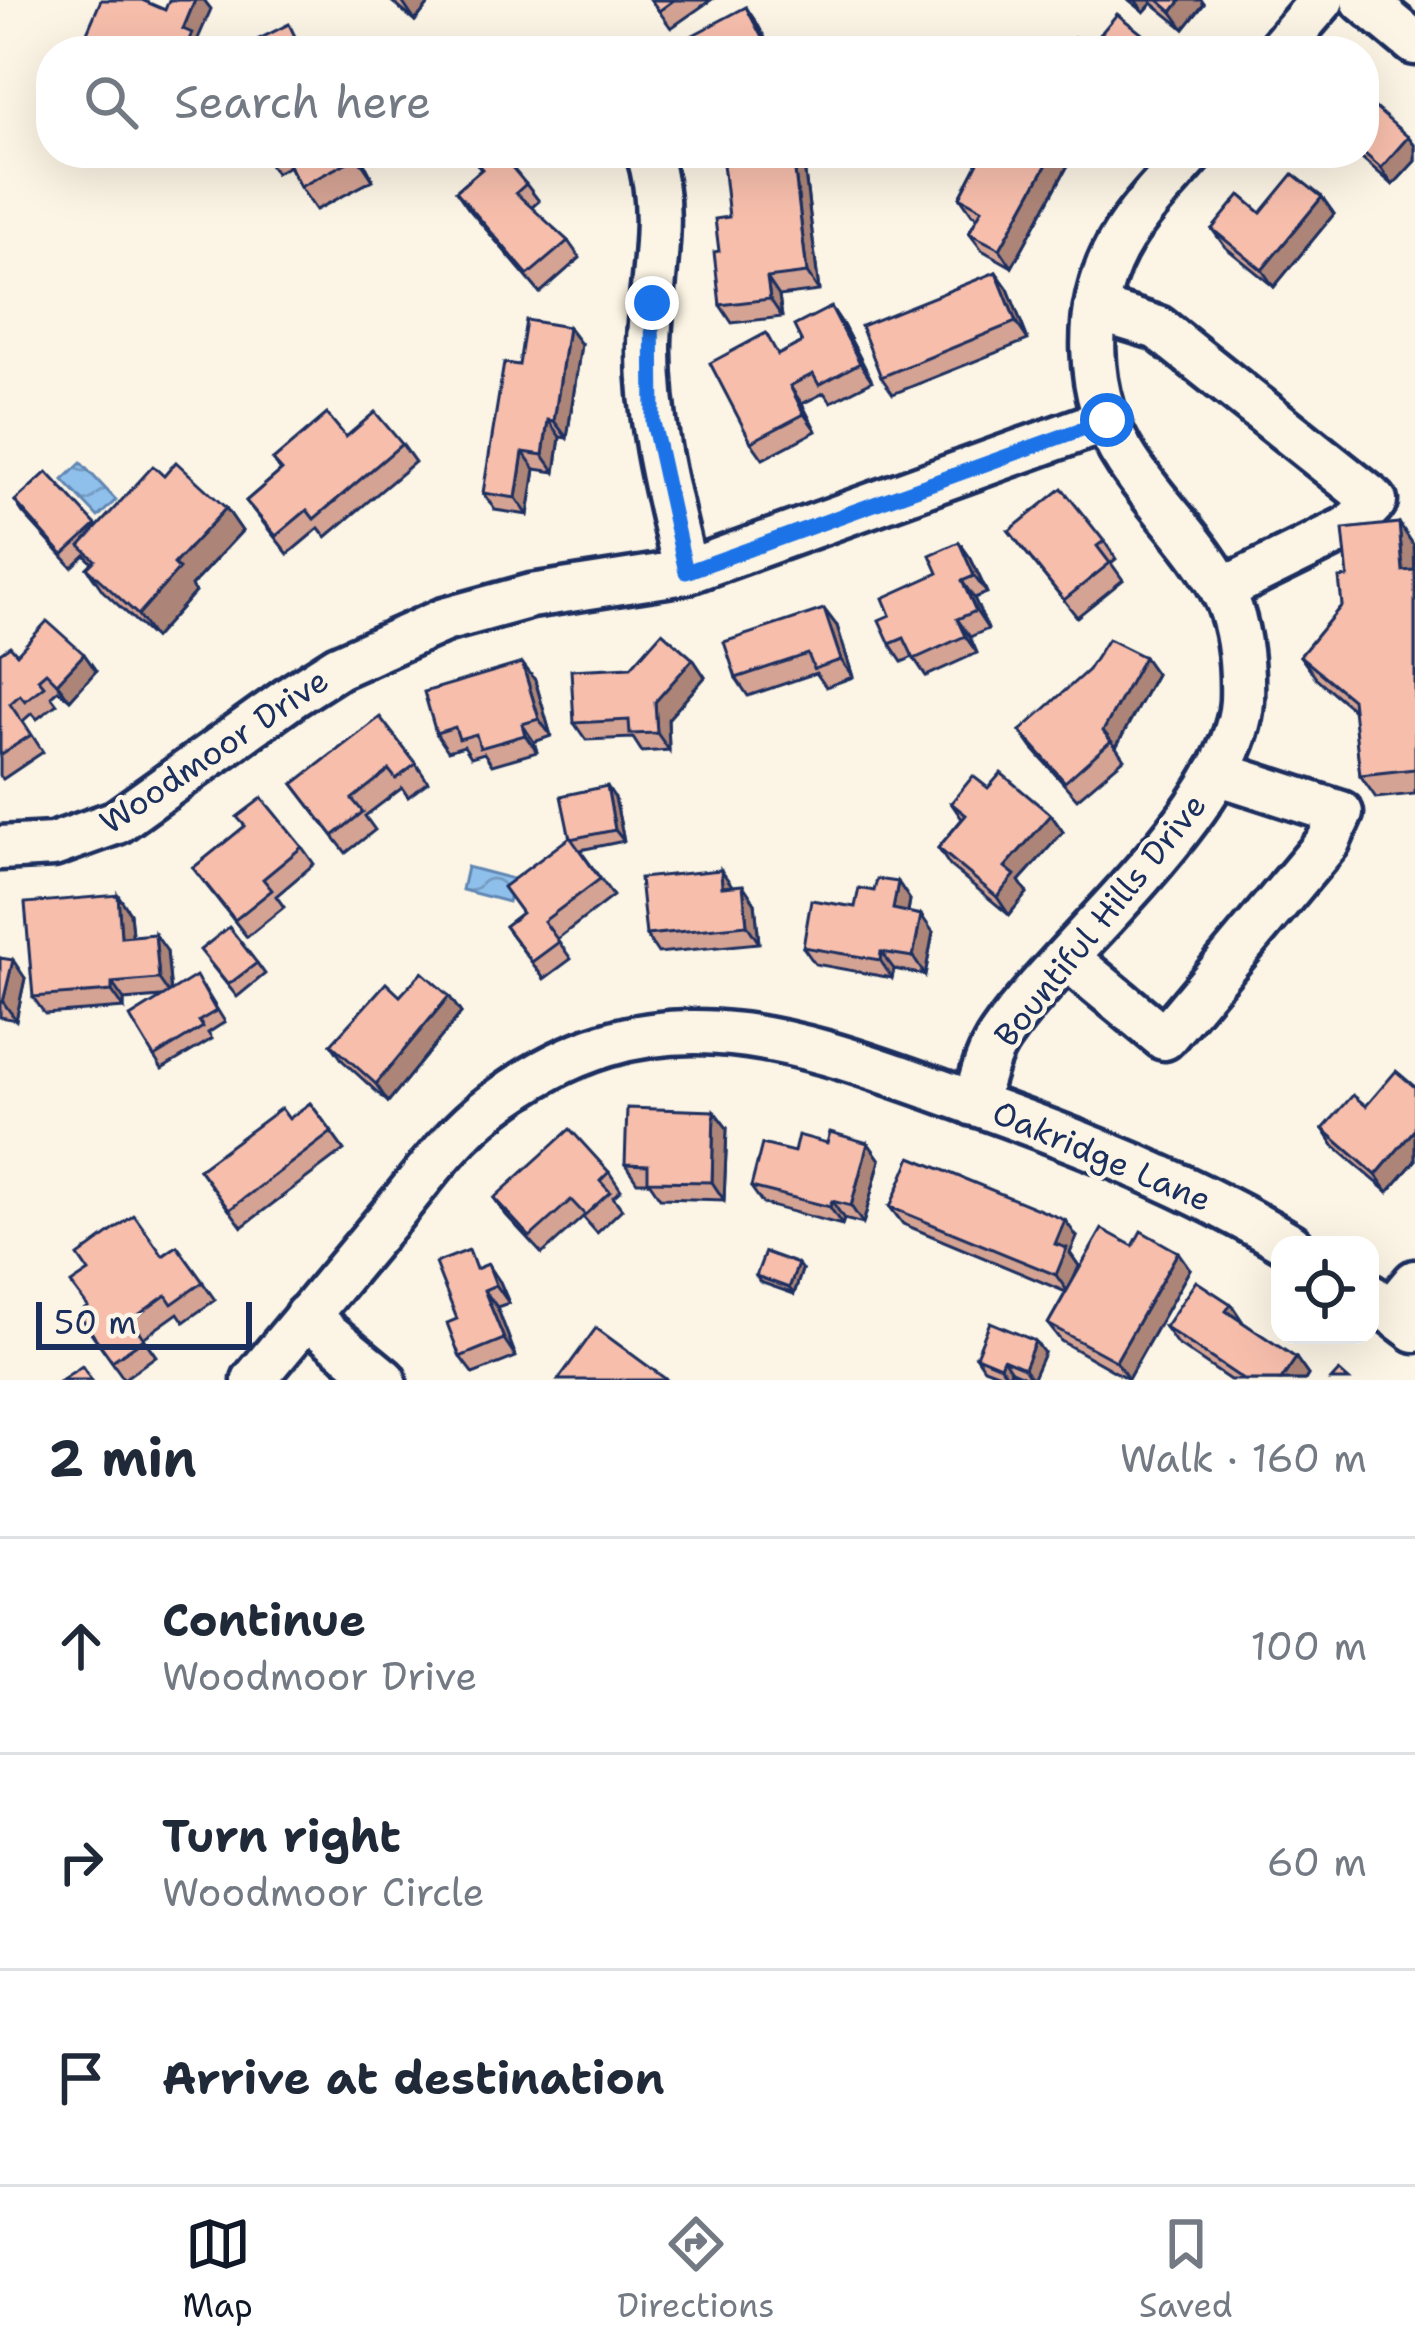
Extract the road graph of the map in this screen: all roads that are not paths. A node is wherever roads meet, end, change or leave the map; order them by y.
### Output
1 (1322, 0) edge
2 (1363, 0) edge
3 (1291, 36) edge
4 (1415, 44) edge
5 (650, 168) edge
6 (1180, 168) edge
7 (1096, 309) junction
8 (1107, 420) junction
9 (686, 572) junction
10 (1222, 590) junction
11 (1217, 772) junction
12 (0, 848) edge
13 (1067, 958) junction
14 (974, 1103) junction
15 (1274, 1236) edge
16 (306, 1316) junction
17 (254, 1380) edge
18 (384, 1380) edge

1 - 3 street
2 - 4 street
5 - 9 street
6 - 7 street, Bountiful Hills Drive
7 - 8 street, Bountiful Hills Drive
7 - 10 street
8 - 9 street, Woodmoor Drive
8 - 10 street, Bountiful Hills Drive
9 - 12 street, Woodmoor Drive
10 - 11 street, Bountiful Hills Drive
11 - 13 street, Bountiful Hills Drive
11 - 13 street
13 - 14 street, Bountiful Hills Drive
14 - 15 street, Oakridge Lane
14 - 16 street
16 - 17 street
16 - 18 street

